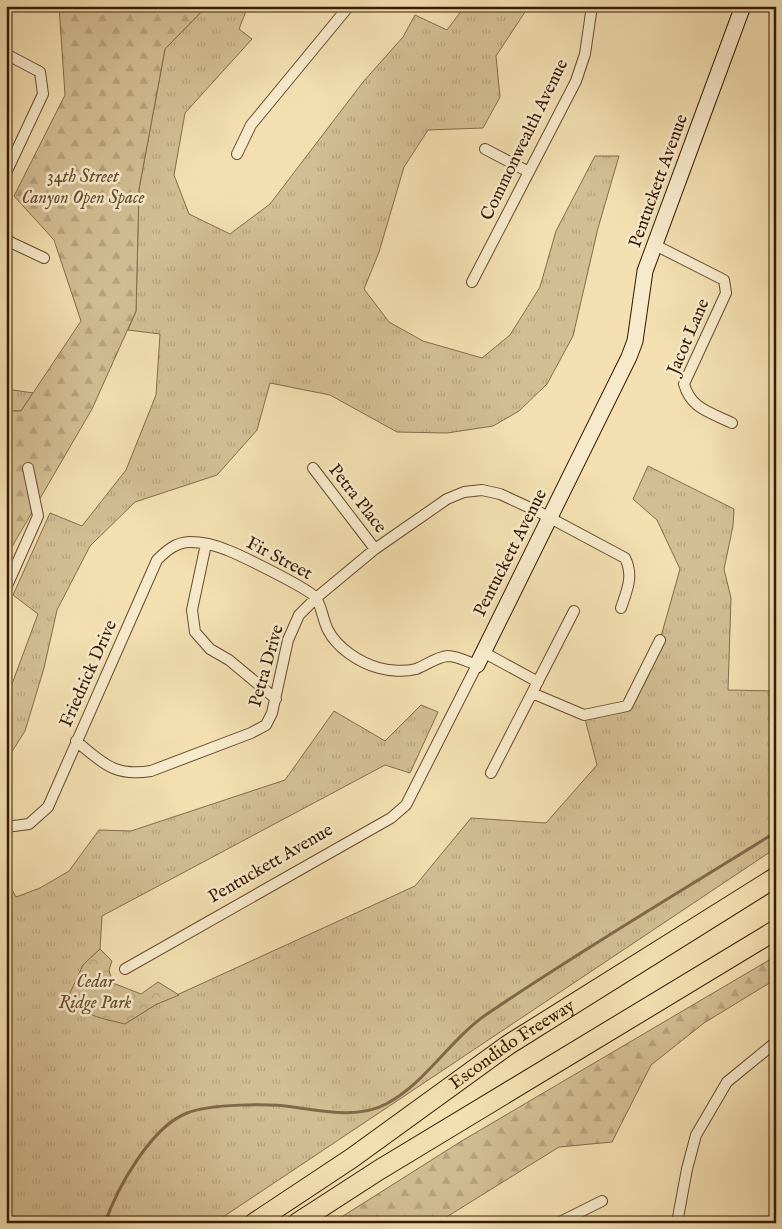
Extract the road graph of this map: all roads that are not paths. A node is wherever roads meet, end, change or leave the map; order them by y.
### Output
1 (350, 6) edge
2 (592, 6) edge
3 (743, 6) edge
4 (6, 54) edge
5 (485, 149) dead end
6 (237, 154) dead end
7 (529, 172) junction
8 (6, 173) edge
9 (6, 237) edge
10 (655, 246) junction
11 (44, 258) dead end
12 (472, 282) dead end
13 (732, 423) dead end
14 (28, 468) dead end
15 (313, 468) dead end
16 (550, 518) junction
17 (206, 544) junction
18 (375, 549) junction
19 (6, 588) edge
20 (316, 598) junction
21 (621, 608) dead end
22 (574, 611) dead end
23 (660, 640) dead end
24 (480, 658) junction
25 (538, 682) junction
26 (532, 693) junction
27 (276, 699) junction
28 (76, 741) junction
29 (491, 773) dead end
30 (6, 827) edge
31 (776, 876) edge
32 (776, 930) edge
33 (125, 969) dead end
34 (776, 1042) edge
35 (602, 1200) dead end
36 (254, 1223) edge
37 (297, 1223) edge
38 (558, 1223) edge
39 (678, 1223) edge

1 - 6 street
2 - 7 street, Commonwealth Avenue
3 - 10 street, Pentuckett Avenue
4 - 8 street
5 - 7 street
7 - 12 street, Commonwealth Avenue
9 - 11 street
10 - 13 street, Jacot Lane
10 - 16 street, Pentuckett Avenue
14 - 19 street
15 - 18 street, Petra Place
16 - 18 street, Petra Drive
16 - 21 street, Petra Drive
16 - 24 street, Pentuckett Avenue
17 - 20 street, Fir Street
17 - 27 street
17 - 28 street, Friedrick Drive
18 - 20 street, Petra Drive
20 - 24 street, Fir Street
20 - 27 street, Petra Drive
22 - 25 street
23 - 26 street
24 - 25 street, Fir Street
24 - 33 street, Pentuckett Avenue
25 - 26 street
26 - 29 street
27 - 28 street, Petra Drive
28 - 30 street, Friedrick Drive
31 - 36 highway, Escondido Freeway
32 - 37 highway, Escondido Freeway
34 - 39 street
35 - 38 street

